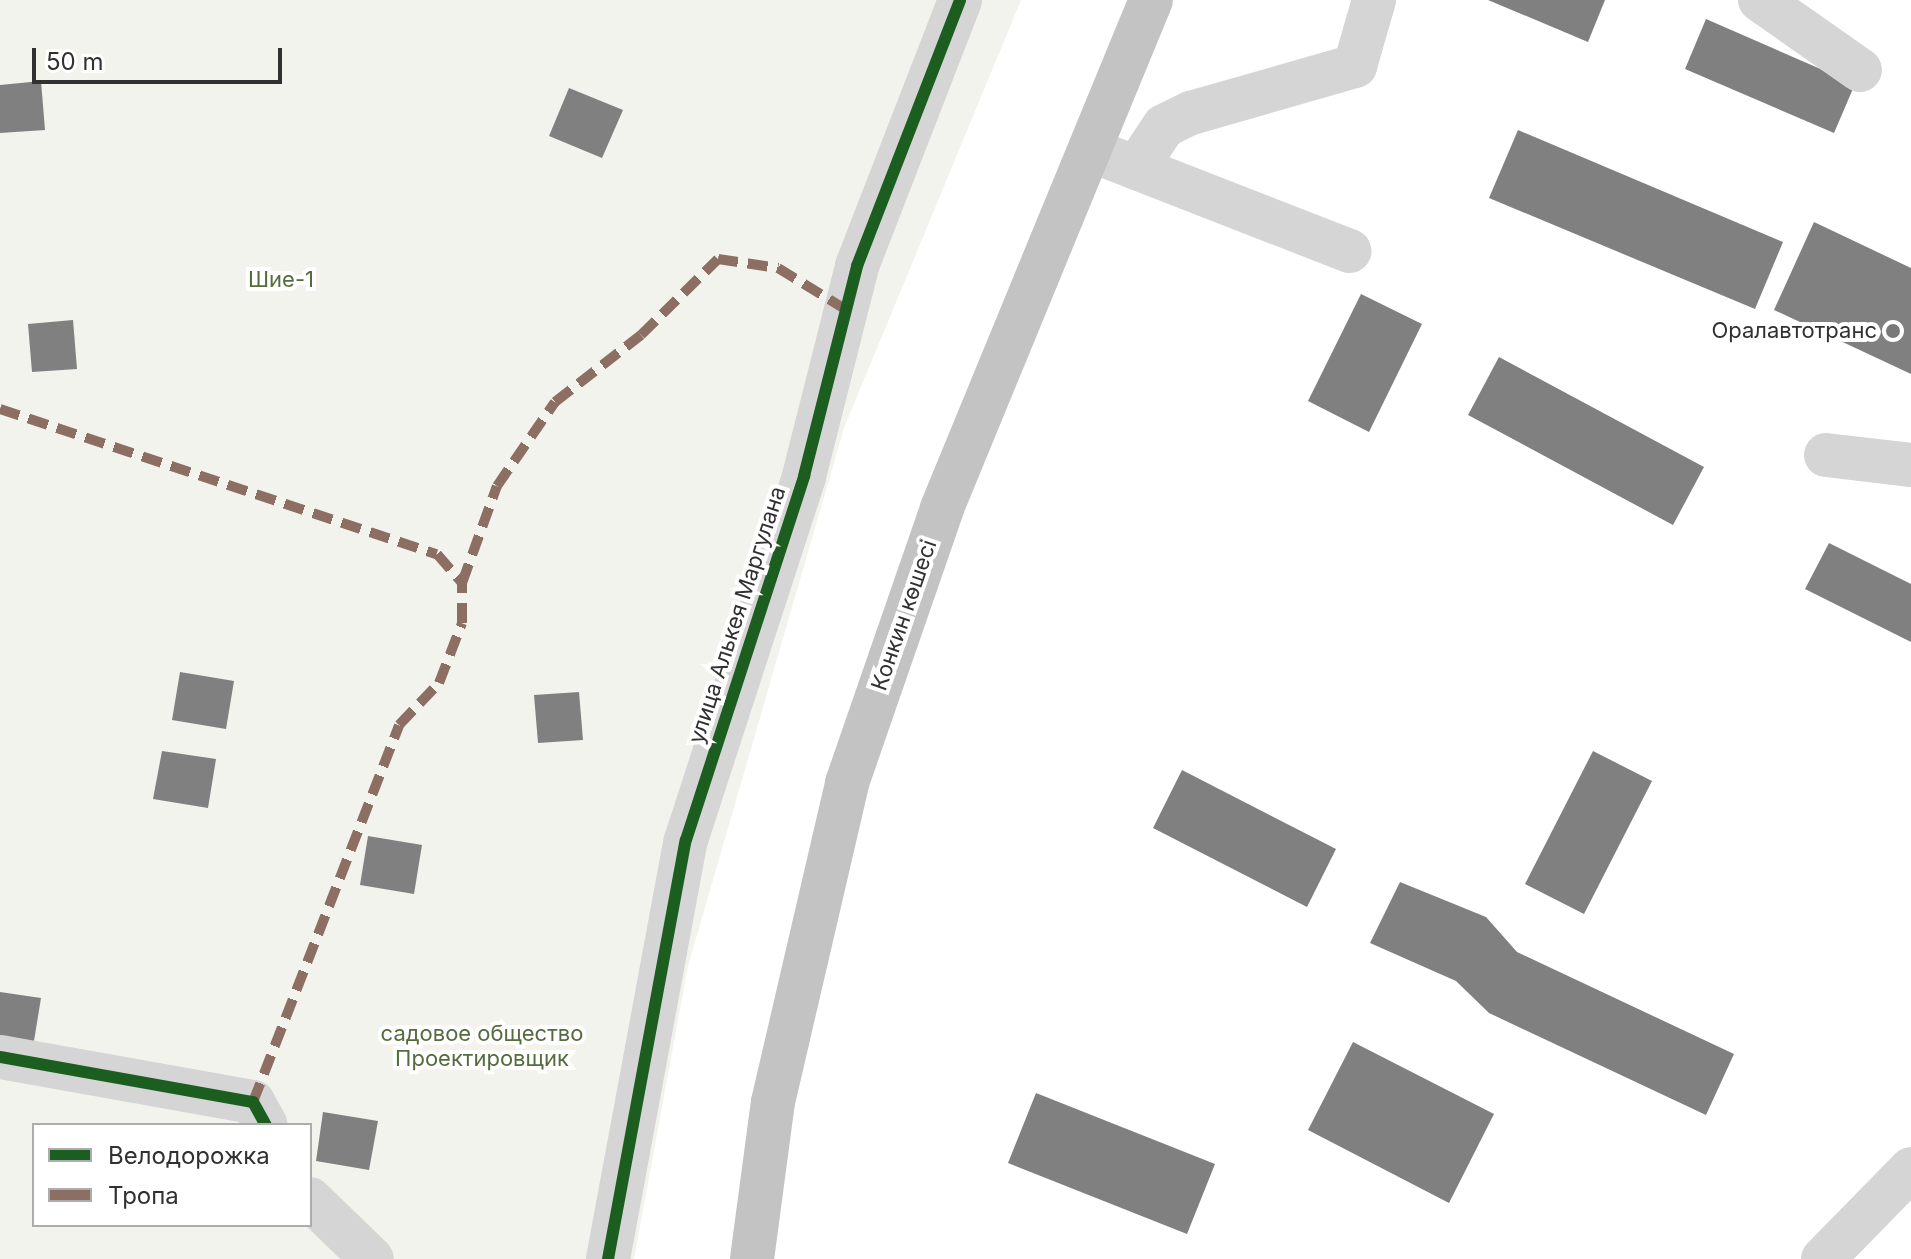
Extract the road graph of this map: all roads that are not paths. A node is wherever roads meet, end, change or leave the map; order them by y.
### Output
1 (960, 0) edge
2 (1151, 0) edge
3 (1374, 0) edge
4 (1760, 0) edge
5 (1860, 70) dead end
6 (1090, 150) junction
7 (1136, 168) junction
8 (1349, 251) dead end
9 (1826, 455) dead end
10 (1911, 465) edge
11 (0, 1057) edge
12 (265, 1123) edge
13 (1911, 1169) edge
14 (312, 1201) edge
15 (372, 1259) edge
16 (608, 1259) edge
17 (752, 1259) edge
18 (1823, 1259) edge

1 - 16 street, улица Алькея Маргулана
2 - 6 highway, Конкин көшесі
3 - 7 street
4 - 5 street
6 - 7 street
6 - 17 highway, Конкин көшесі
7 - 8 street
9 - 10 street
11 - 12 street
13 - 18 street
14 - 15 street

